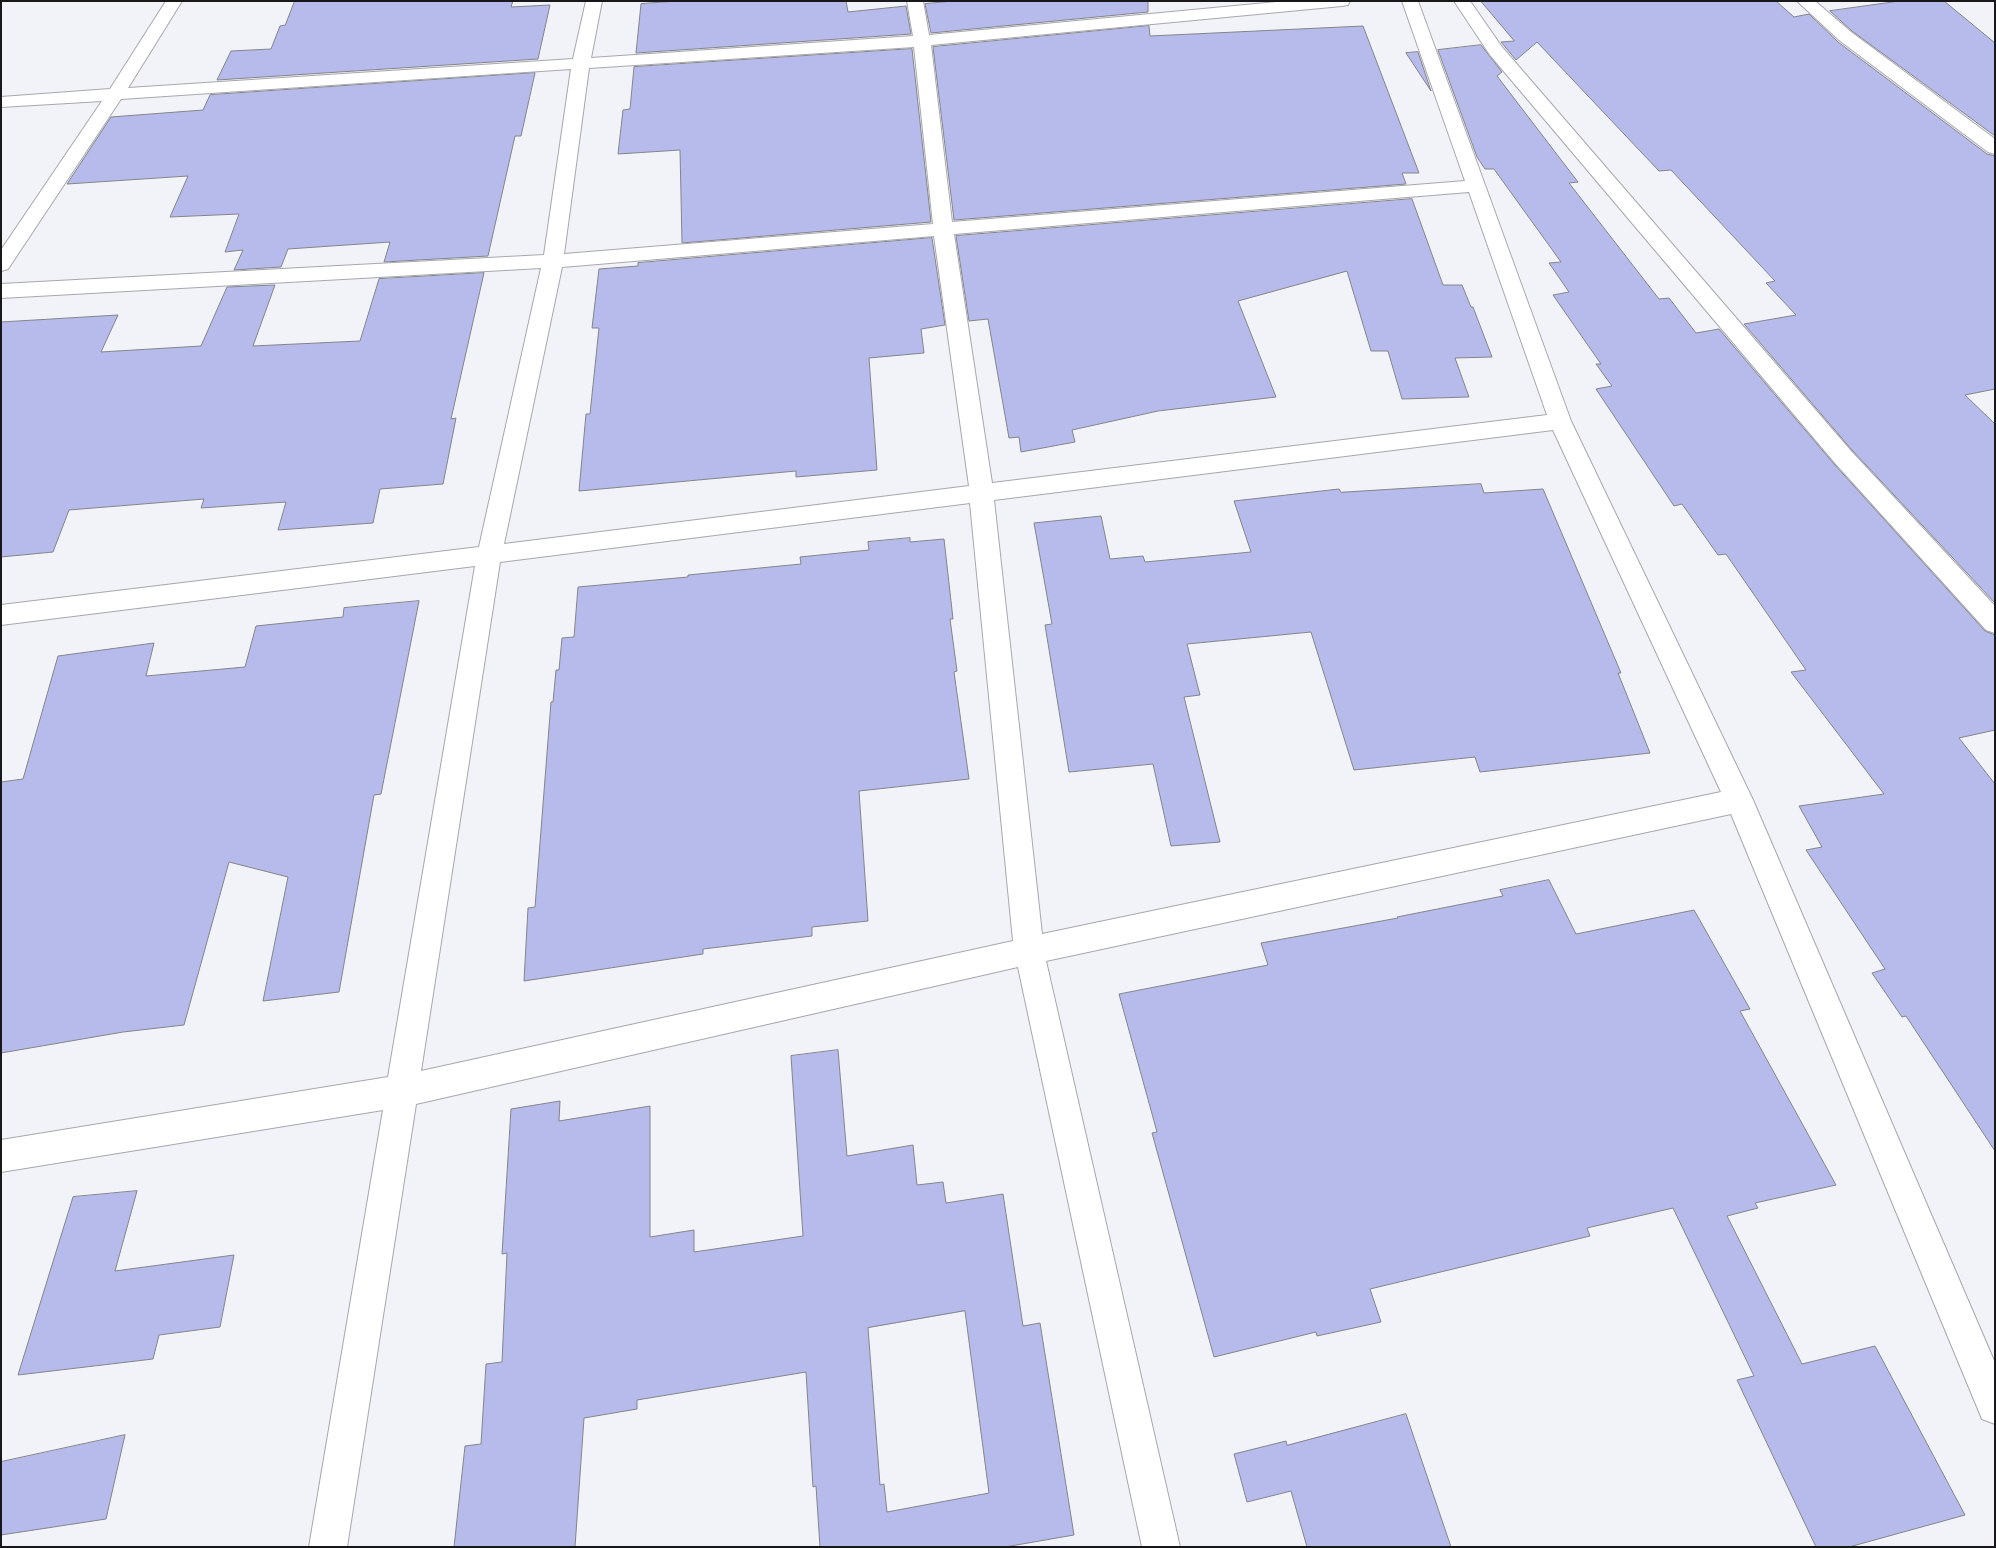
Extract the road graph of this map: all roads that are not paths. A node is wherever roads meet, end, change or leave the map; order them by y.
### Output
1 (174, 1) edge
2 (594, 1) edge
3 (915, 1) edge
4 (1342, 1) edge
5 (1410, 1) edge
6 (1462, 1) edge
7 (1805, 1) edge
8 (922, 41) junction
9 (581, 64) junction
10 (115, 95) junction
11 (1, 102) edge
12 (1995, 148) edge
13 (1475, 186) junction
14 (943, 228) junction
15 (553, 260) junction
16 (1, 266) edge
17 (1, 291) edge
18 (1560, 421) junction
19 (981, 491) junction
20 (489, 556) junction
21 (1, 615) edge
22 (1995, 623) edge
23 (1739, 800) junction
24 (1029, 951) junction
25 (402, 1091) junction
26 (1, 1156) edge
27 (1995, 1406) edge
28 (328, 1547) edge
29 (1161, 1547) edge

1 - 10 street
2 - 9 street
3 - 8 street
4 - 8 street
5 - 13 street
6 - 22 street
7 - 12 street
8 - 9 street
8 - 14 street
9 - 10 street
9 - 15 street
10 - 11 street
10 - 16 street
13 - 14 street
13 - 18 street
14 - 15 street
14 - 19 street
15 - 17 street
15 - 20 street
18 - 19 street
18 - 23 street
19 - 20 street
19 - 24 street
20 - 21 street
20 - 25 street
23 - 24 street
23 - 27 street
24 - 25 street
24 - 29 street
25 - 26 street
25 - 28 street

